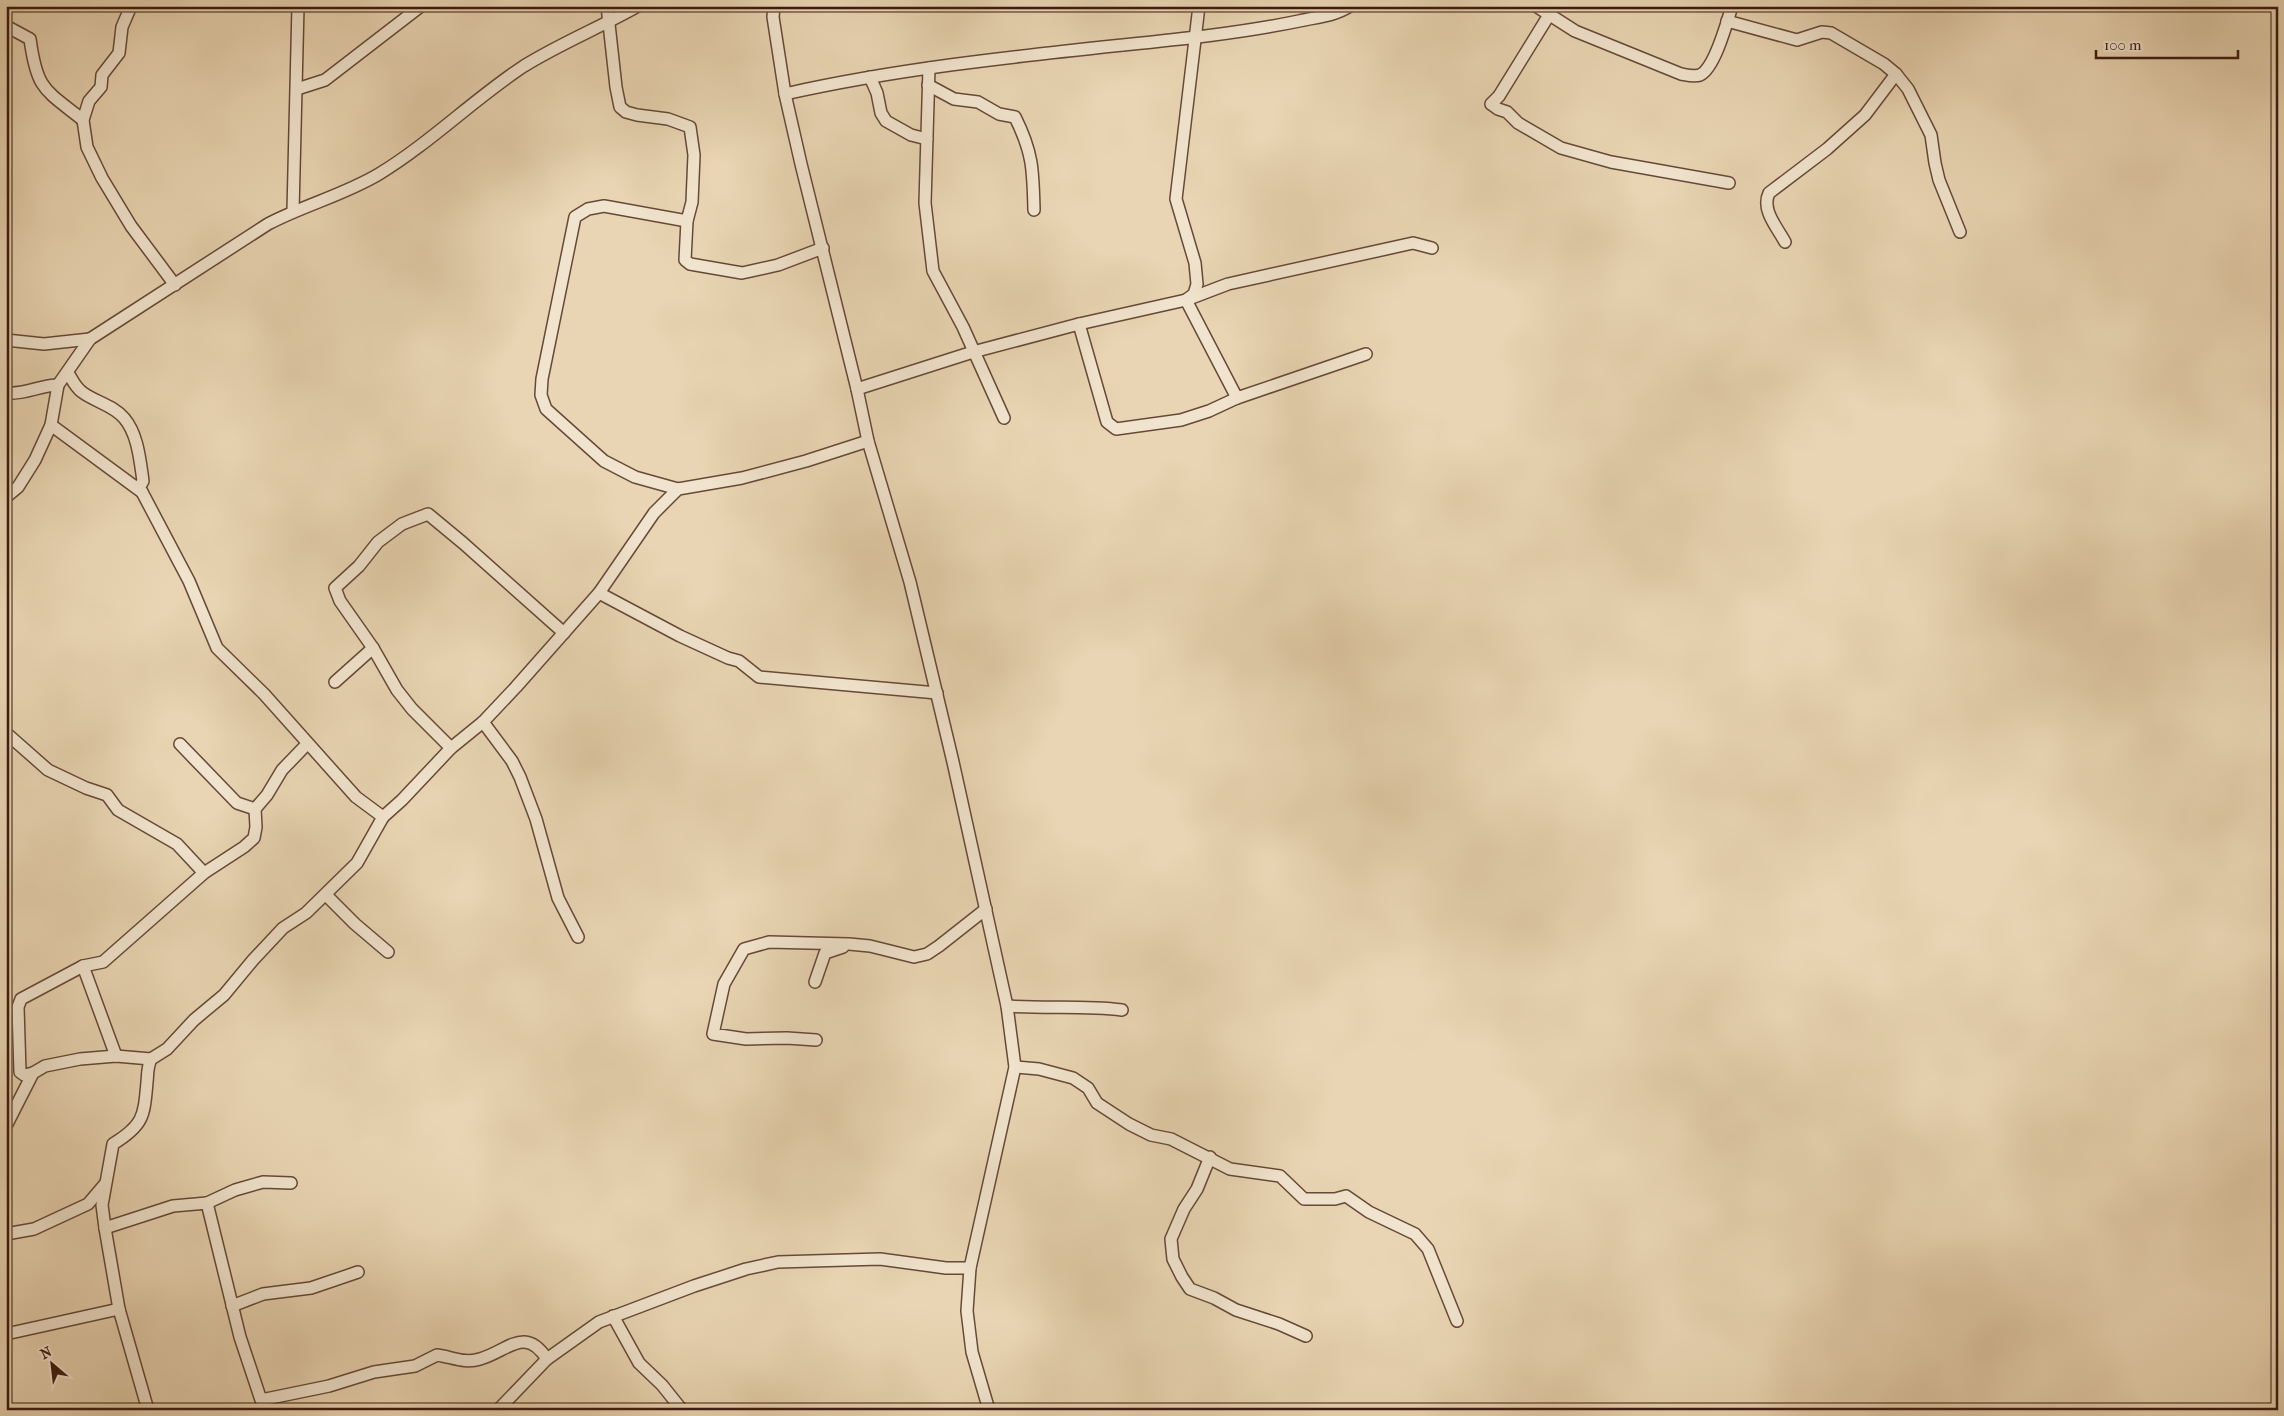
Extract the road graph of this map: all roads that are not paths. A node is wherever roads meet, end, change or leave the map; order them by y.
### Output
1 (131, 6) edge
2 (298, 6) edge
3 (421, 6) edge
4 (607, 6) edge
5 (638, 6) edge
6 (774, 6) edge
7 (1199, 6) edge
8 (1350, 6) edge
9 (1536, 6) edge
10 (1732, 6) edge
11 (1549, 15) junction
12 (1727, 21) junction
13 (608, 23) junction
14 (6, 26) edge
15 (1194, 37) junction
16 (929, 68) junction
17 (1896, 74) junction
18 (870, 77) junction
19 (928, 85) junction
20 (297, 89) junction
21 (785, 94) junction
22 (83, 120) junction
23 (912, 135) junction
24 (927, 140) junction
25 (926, 157) junction
26 (1729, 183) dead end
27 (1034, 210) dead end
28 (293, 211) junction
29 (687, 221) junction
30 (1960, 232) dead end
31 (1785, 242) dead end
32 (823, 248) junction
33 (1432, 248) dead end
34 (175, 285) junction
35 (1186, 300) junction
36 (1079, 324) junction
37 (90, 339) junction
38 (6, 340) edge
39 (973, 352) junction
40 (1366, 354) dead end
41 (68, 373) junction
42 (58, 385) junction
43 (857, 390) junction
44 (6, 393) edge
45 (1237, 398) junction
46 (1004, 418) dead end
47 (52, 425) junction
48 (868, 441) junction
49 (678, 490) junction
50 (142, 492) junction
51 (6, 496) edge
52 (599, 593) junction
53 (564, 633) junction
54 (373, 648) junction
55 (335, 682) dead end
56 (937, 693) junction
57 (483, 722) junction
58 (6, 732) edge
59 (180, 744) dead end
60 (307, 744) junction
61 (452, 748) junction
62 (254, 809) junction
63 (383, 817) junction
64 (204, 873) junction
65 (326, 895) junction
66 (986, 909) junction
67 (578, 937) dead end
68 (849, 944) junction
69 (388, 952) dead end
70 (83, 966) junction
71 (815, 982) dead end
72 (18, 1006) junction
73 (1007, 1006) junction
74 (1122, 1010) dead end
75 (6, 1013) edge
76 (816, 1040) dead end
77 (116, 1056) junction
78 (151, 1059) junction
79 (1015, 1067) junction
80 (33, 1073) junction
81 (6, 1126) edge
82 (1210, 1157) junction
83 (106, 1183) junction
84 (291, 1183) dead end
85 (207, 1203) junction
86 (105, 1228) junction
87 (6, 1234) edge
88 (970, 1268) junction
89 (358, 1272) dead end
90 (232, 1306) junction
91 (119, 1308) junction
92 (613, 1316) junction
93 (1457, 1321) dead end
94 (6, 1334) edge
95 (1306, 1336) dead end
96 (547, 1359) junction
97 (148, 1410) edge
98 (498, 1410) edge
99 (682, 1410) edge
100 (989, 1410) edge

1 - 22 street
2 - 20 street
3 - 20 street
4 - 13 street
5 - 13 street
6 - 21 street
7 - 15 street
8 - 15 street
9 - 11 street
10 - 12 street
11 - 12 street
11 - 26 street
12 - 17 street
13 - 28 street
13 - 29 street
14 - 22 street
15 - 16 street
15 - 35 street
16 - 18 street
16 - 19 street
17 - 30 street
17 - 31 street
18 - 21 street
18 - 23 street
19 - 24 street
19 - 27 street
20 - 28 street
21 - 32 street
22 - 34 street
23 - 24 street
23 - 25 street
24 - 25 street
25 - 39 street
28 - 34 street
29 - 32 street
29 - 49 street
32 - 43 street
33 - 35 street
34 - 37 street
35 - 36 street
35 - 45 street
36 - 39 street
36 - 45 street
37 - 38 street
37 - 41 street
39 - 43 street
39 - 46 street
40 - 45 street
41 - 42 street
41 - 50 street
42 - 44 street
42 - 47 street
43 - 48 street
47 - 50 street
47 - 51 street
48 - 49 street
48 - 56 street
49 - 52 street
50 - 60 street
52 - 53 street
52 - 56 street
53 - 54 street
53 - 57 street
54 - 55 street
54 - 61 street
56 - 66 street
57 - 61 street
57 - 67 street
58 - 64 street
59 - 62 street
60 - 62 street
60 - 63 street
61 - 63 street
62 - 64 street
63 - 65 street
64 - 70 street
65 - 69 street
65 - 78 street
66 - 68 street
66 - 73 street
68 - 71 street
68 - 76 street
70 - 72 street
70 - 77 street
72 - 75 street
72 - 80 street
73 - 74 street
73 - 79 street
77 - 78 street
77 - 80 street
78 - 83 street
79 - 82 street
79 - 88 street
80 - 81 street
82 - 93 street
82 - 95 street
83 - 86 street
83 - 87 street
84 - 85 street
85 - 86 street
85 - 90 street
86 - 91 street
88 - 92 street
88 - 100 street
89 - 90 street
90 - 96 street
91 - 94 street
91 - 97 street
92 - 96 street
92 - 99 street
96 - 98 street

